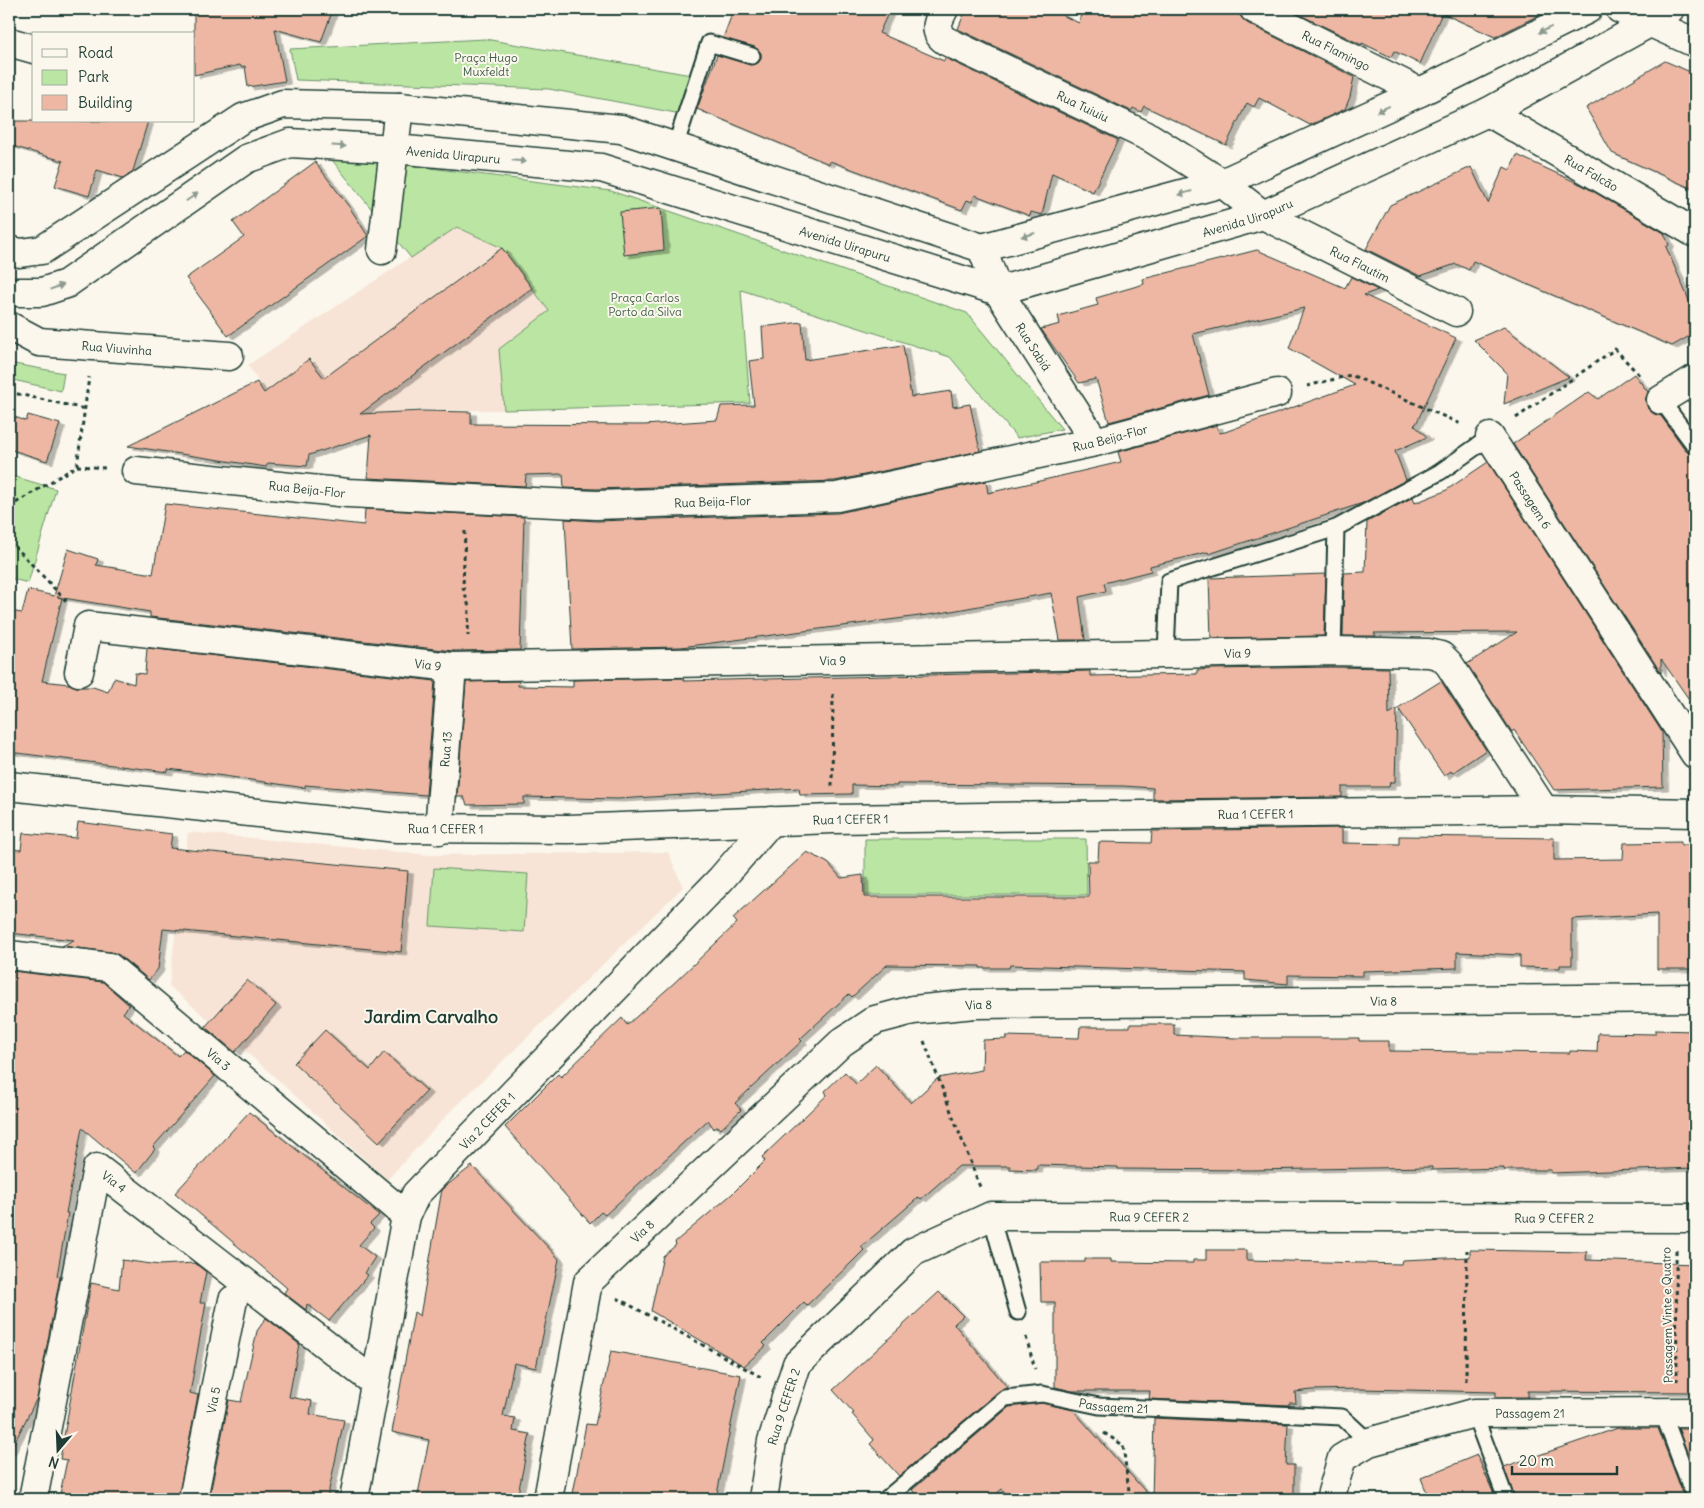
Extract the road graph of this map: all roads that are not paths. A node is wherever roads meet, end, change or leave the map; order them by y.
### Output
1 (1254, 9) edge
2 (1588, 9) edge
3 (1620, 9) edge
4 (1660, 15) edge
5 (941, 22) edge
6 (9, 42) edge
7 (1695, 43) edge
8 (32, 48) edge
9 (752, 56) dead end
10 (1420, 92) junction
11 (399, 107) junction
12 (1488, 112) junction
13 (675, 147) junction
14 (395, 149) junction
15 (1222, 183) junction
16 (1263, 215) junction
17 (1695, 232) edge
18 (982, 248) junction
19 (9, 250) edge
20 (382, 250) dead end
21 (998, 291) junction
22 (9, 292) edge
23 (1456, 312) dead end
24 (9, 326) edge
25 (229, 356) dead end
26 (1695, 379) edge
27 (1277, 393) road end
28 (1662, 400) joint
29 (1490, 437) joint
30 (1095, 442) junction
31 (1695, 446) edge
32 (136, 471) dead end
33 (1336, 528) junction
34 (1333, 651) junction
35 (1166, 654) junction
36 (459, 667) junction
37 (80, 672) dead end
38 (1695, 754) edge
39 (9, 786) edge
40 (1544, 810) junction
41 (1695, 813) edge
42 (771, 821) junction
43 (439, 830) junction
44 (9, 955) edge
45 (1695, 998) edge
46 (406, 1216) junction
47 (991, 1216) junction
48 (1685, 1218) edge
49 (233, 1300) dead end
50 (1018, 1312) dead end
51 (374, 1382) junction
52 (1678, 1412) edge
53 (1474, 1413) junction
54 (1369, 1442) junction
55 (33, 1499) edge
56 (193, 1499) edge
57 (354, 1499) edge
58 (548, 1499) edge
59 (763, 1499) edge
60 (886, 1499) edge
61 (1330, 1499) edge
62 (1506, 1499) edge
63 (1695, 1499) edge

1 - 10 street, Rua Flamingo
2 -> 10 street
3 - 4 street
4 - 7 street
4 - 12 street, Avenida Uirapuru
5 - 15 street, Rua Tuiuiu
6 - 8 street
9 - 13 lane
10 -> 15 street
11 - 13 street
11 - 14 street
11 - 19 street
12 - 16 street, Avenida Uirapuru
12 - 17 street, Rua Falcão
13 - 18 street
14 - 20 street
14 -> 21 street, Avenida Uirapuru
22 -> 14 street, Avenida Uirapuru
15 - 16 street, Rua Tuiuiu
15 -> 18 street
16 - 21 street, Avenida Uirapuru
16 - 23 street, Rua Flautim
18 - 21 street, Rua Sabiá
21 - 30 street, Rua Sabiá
24 - 25 street, Rua Viuvinha
26 - 28 street
27 - 30 street, Rua Beija-Flor
28 - 31 lane
29 - 33 lane
29 - 38 street, Passagem 6
30 - 32 street, Rua Beija-Flor
33 - 34 lane
33 - 35 lane
34 - 35 street, Via 9
34 - 40 street, Via 9
35 - 36 street, Via 9
36 - 37 street, Via 9
36 - 43 street, Rua 13
39 - 43 street, Rua 1 CEFER 1
40 - 41 street, Rua 1 CEFER 1
40 - 42 street, Rua 1 CEFER 1
42 - 43 street, Rua 1 CEFER 1
42 - 46 street, Via 2 CEFER 1
44 - 46 street, Via 3
45 - 58 street, Via 8
46 - 51 street, Via 2 CEFER 1
47 - 48 street, Rua 9 CEFER 2
47 - 50 lane
47 - 59 street, Rua 9 CEFER 2
49 - 56 street, Via 5
51 - 55 street, Via 4
51 - 57 street, Via 2 CEFER 1
52 - 53 street, Passagem 21
52 - 63 lane
53 - 54 street, Passagem 21
53 - 62 lane
54 - 60 lane, Passagem 21
54 - 61 street, Passagem 21

